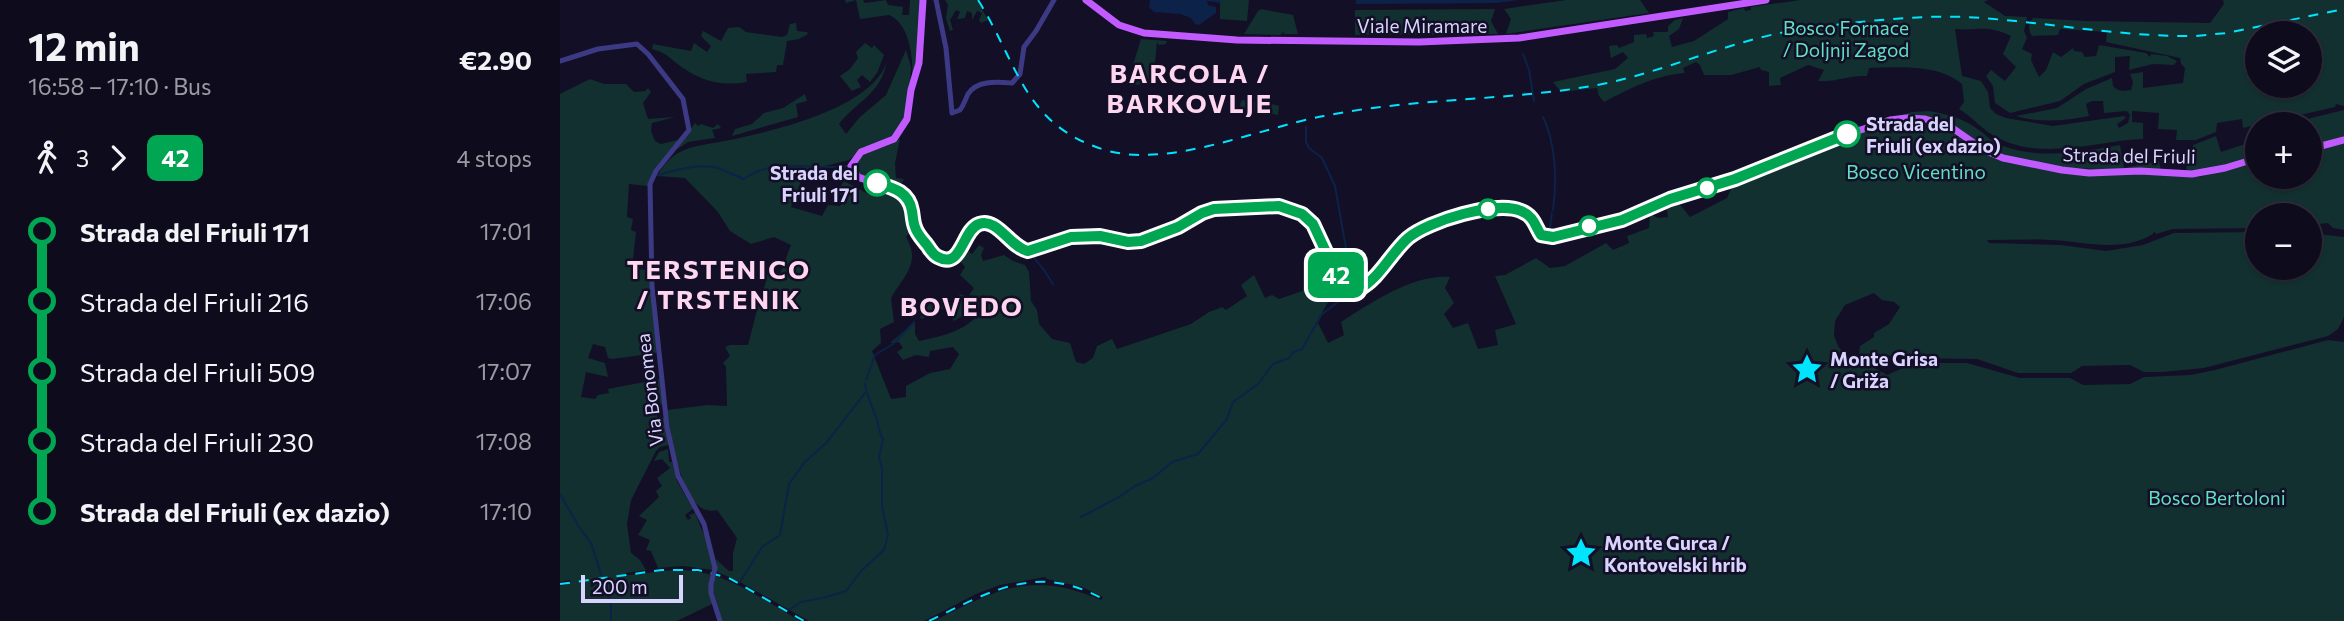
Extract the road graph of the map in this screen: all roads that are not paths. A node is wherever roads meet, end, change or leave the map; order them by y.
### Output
1 (923, 0) edge
2 (936, 0) edge
3 (1054, 0) edge
4 (1086, 0) edge
5 (1766, 0) edge
6 (560, 61) edge
7 (2344, 140) edge
8 (2322, 146) edge
9 (2245, 162) edge
10 (719, 621) edge

1 - 9 main road, Strada del Friuli
2 - 3 street
4 - 5 main road, Viale Miramare
6 - 10 street, Via Bonomea, bridge
7 - 8 main road

